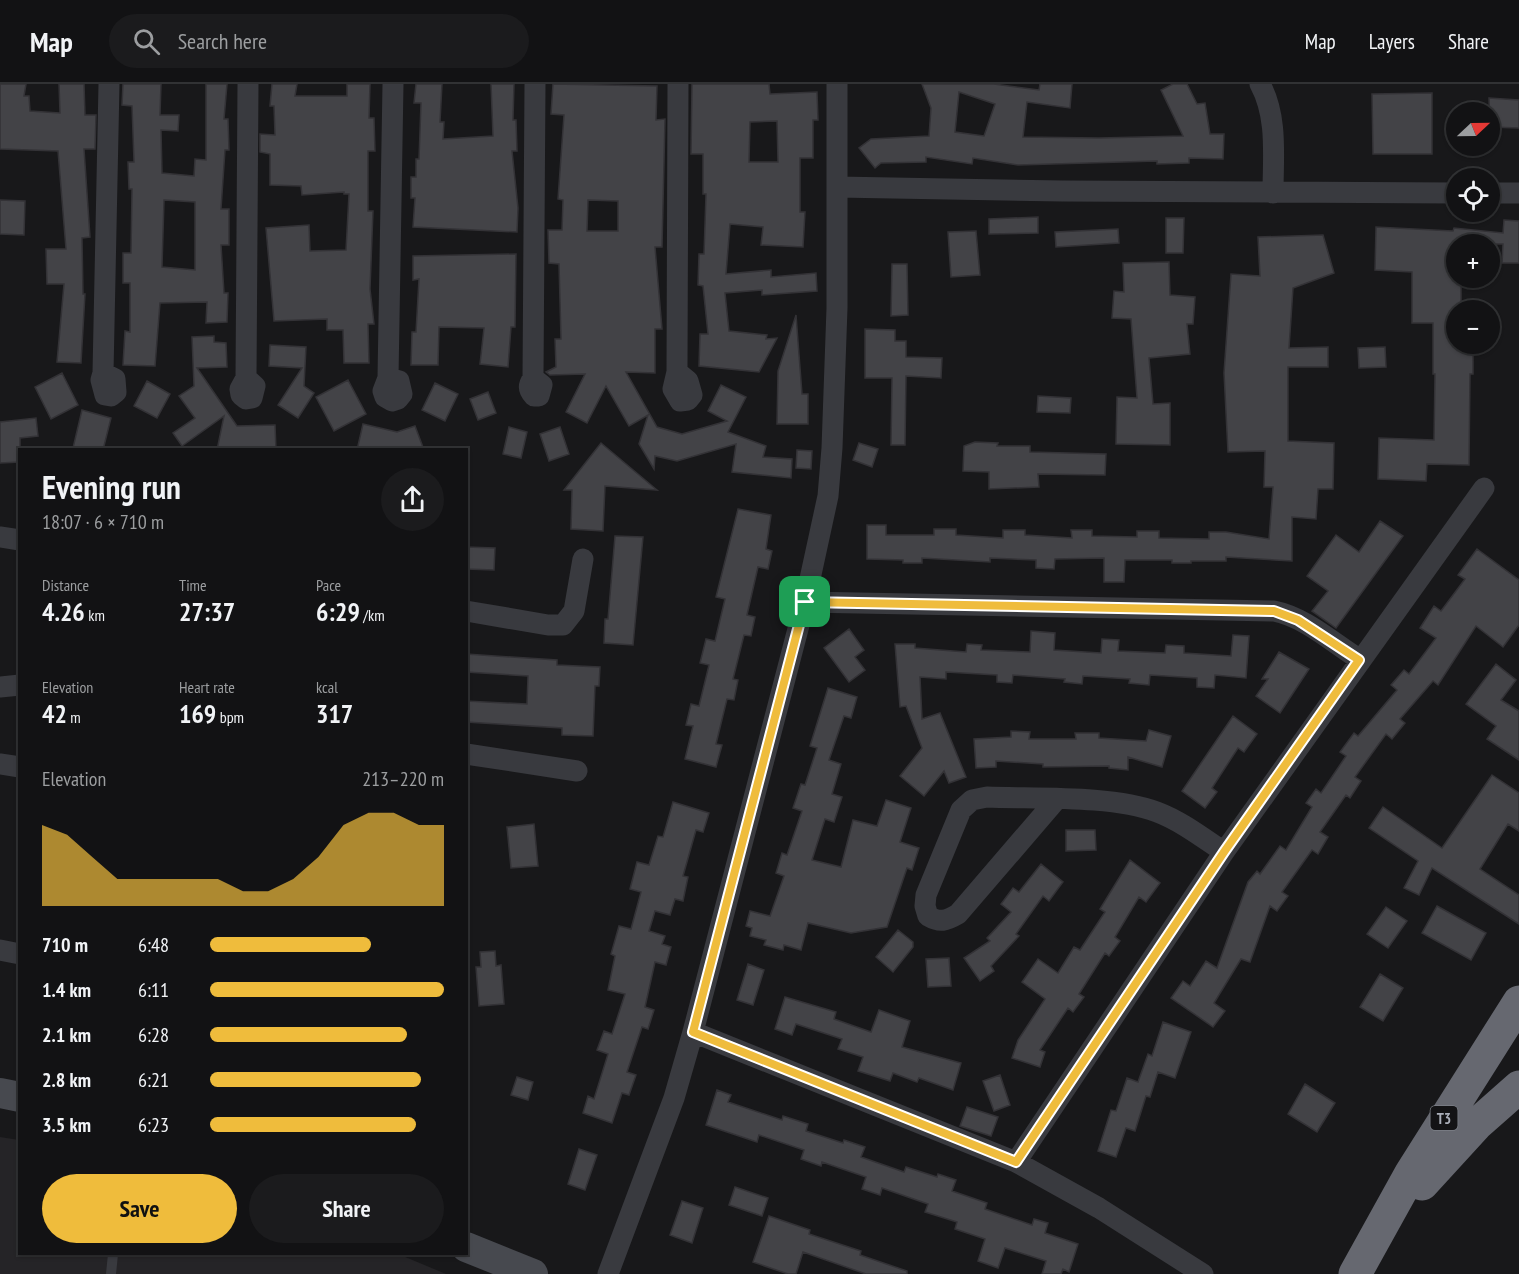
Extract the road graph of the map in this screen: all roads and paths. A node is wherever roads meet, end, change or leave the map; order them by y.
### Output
1 (109, 84) edge
2 (248, 84) edge
3 (393, 84) edge
4 (535, 84) edge
5 (678, 84) edge
6 (837, 84) edge
7 (1260, 84) edge
8 (837, 187) junction
9 (1273, 193) junction
10 (1446, 193) edge
11 (1500, 193) edge
12 (1519, 194) edge
13 (103, 372) dead end
14 (677, 372) dead end
15 (246, 378) dead end
16 (388, 378) dead end
17 (533, 378) dead end
18 (1484, 488) dead end
19 (0, 537) edge
20 (18, 540) edge
21 (583, 559) dead end
22 (805, 602) junction
23 (468, 611) edge
24 (1359, 660) junction
25 (18, 685) edge
26 (0, 687) edge
27 (468, 754) edge
28 (0, 764) edge
29 (18, 767) edge
30 (577, 771) dead end
31 (1056, 800) junction
32 (1224, 852) junction
33 (0, 950) edge
34 (18, 954) edge
35 (1519, 1002) edge
36 (693, 1032) junction
37 (1519, 1087) edge
38 (0, 1093) edge
39 (18, 1097) edge
40 (1016, 1162) junction
41 (1376, 1237) junction
42 (468, 1248) edge
43 (113, 1255) edge
44 (111, 1274) edge
45 (533, 1274) edge
46 (608, 1274) edge
47 (1203, 1274) edge
48 (1355, 1274) edge

1 - 13 street
2 - 15 street
3 - 16 street
4 - 17 street
5 - 14 street
6 - 8 street
7 - 9 street
8 - 9 street
8 - 22 street
9 - 10 street
11 - 12 street
18 - 24 street
19 - 20 street
21 - 23 street
22 - 24 street
22 - 36 street
24 - 32 street
25 - 26 street
27 - 30 street
28 - 29 street
31 - 31 street
31 - 32 street
32 - 40 street
33 - 34 street
35 - 41 highway, T3
36 - 40 street
36 - 46 street
37 - 41 highway, T3
38 - 39 street
40 - 47 street
41 - 48 highway, T3
42 - 45 street
43 - 44 lane

